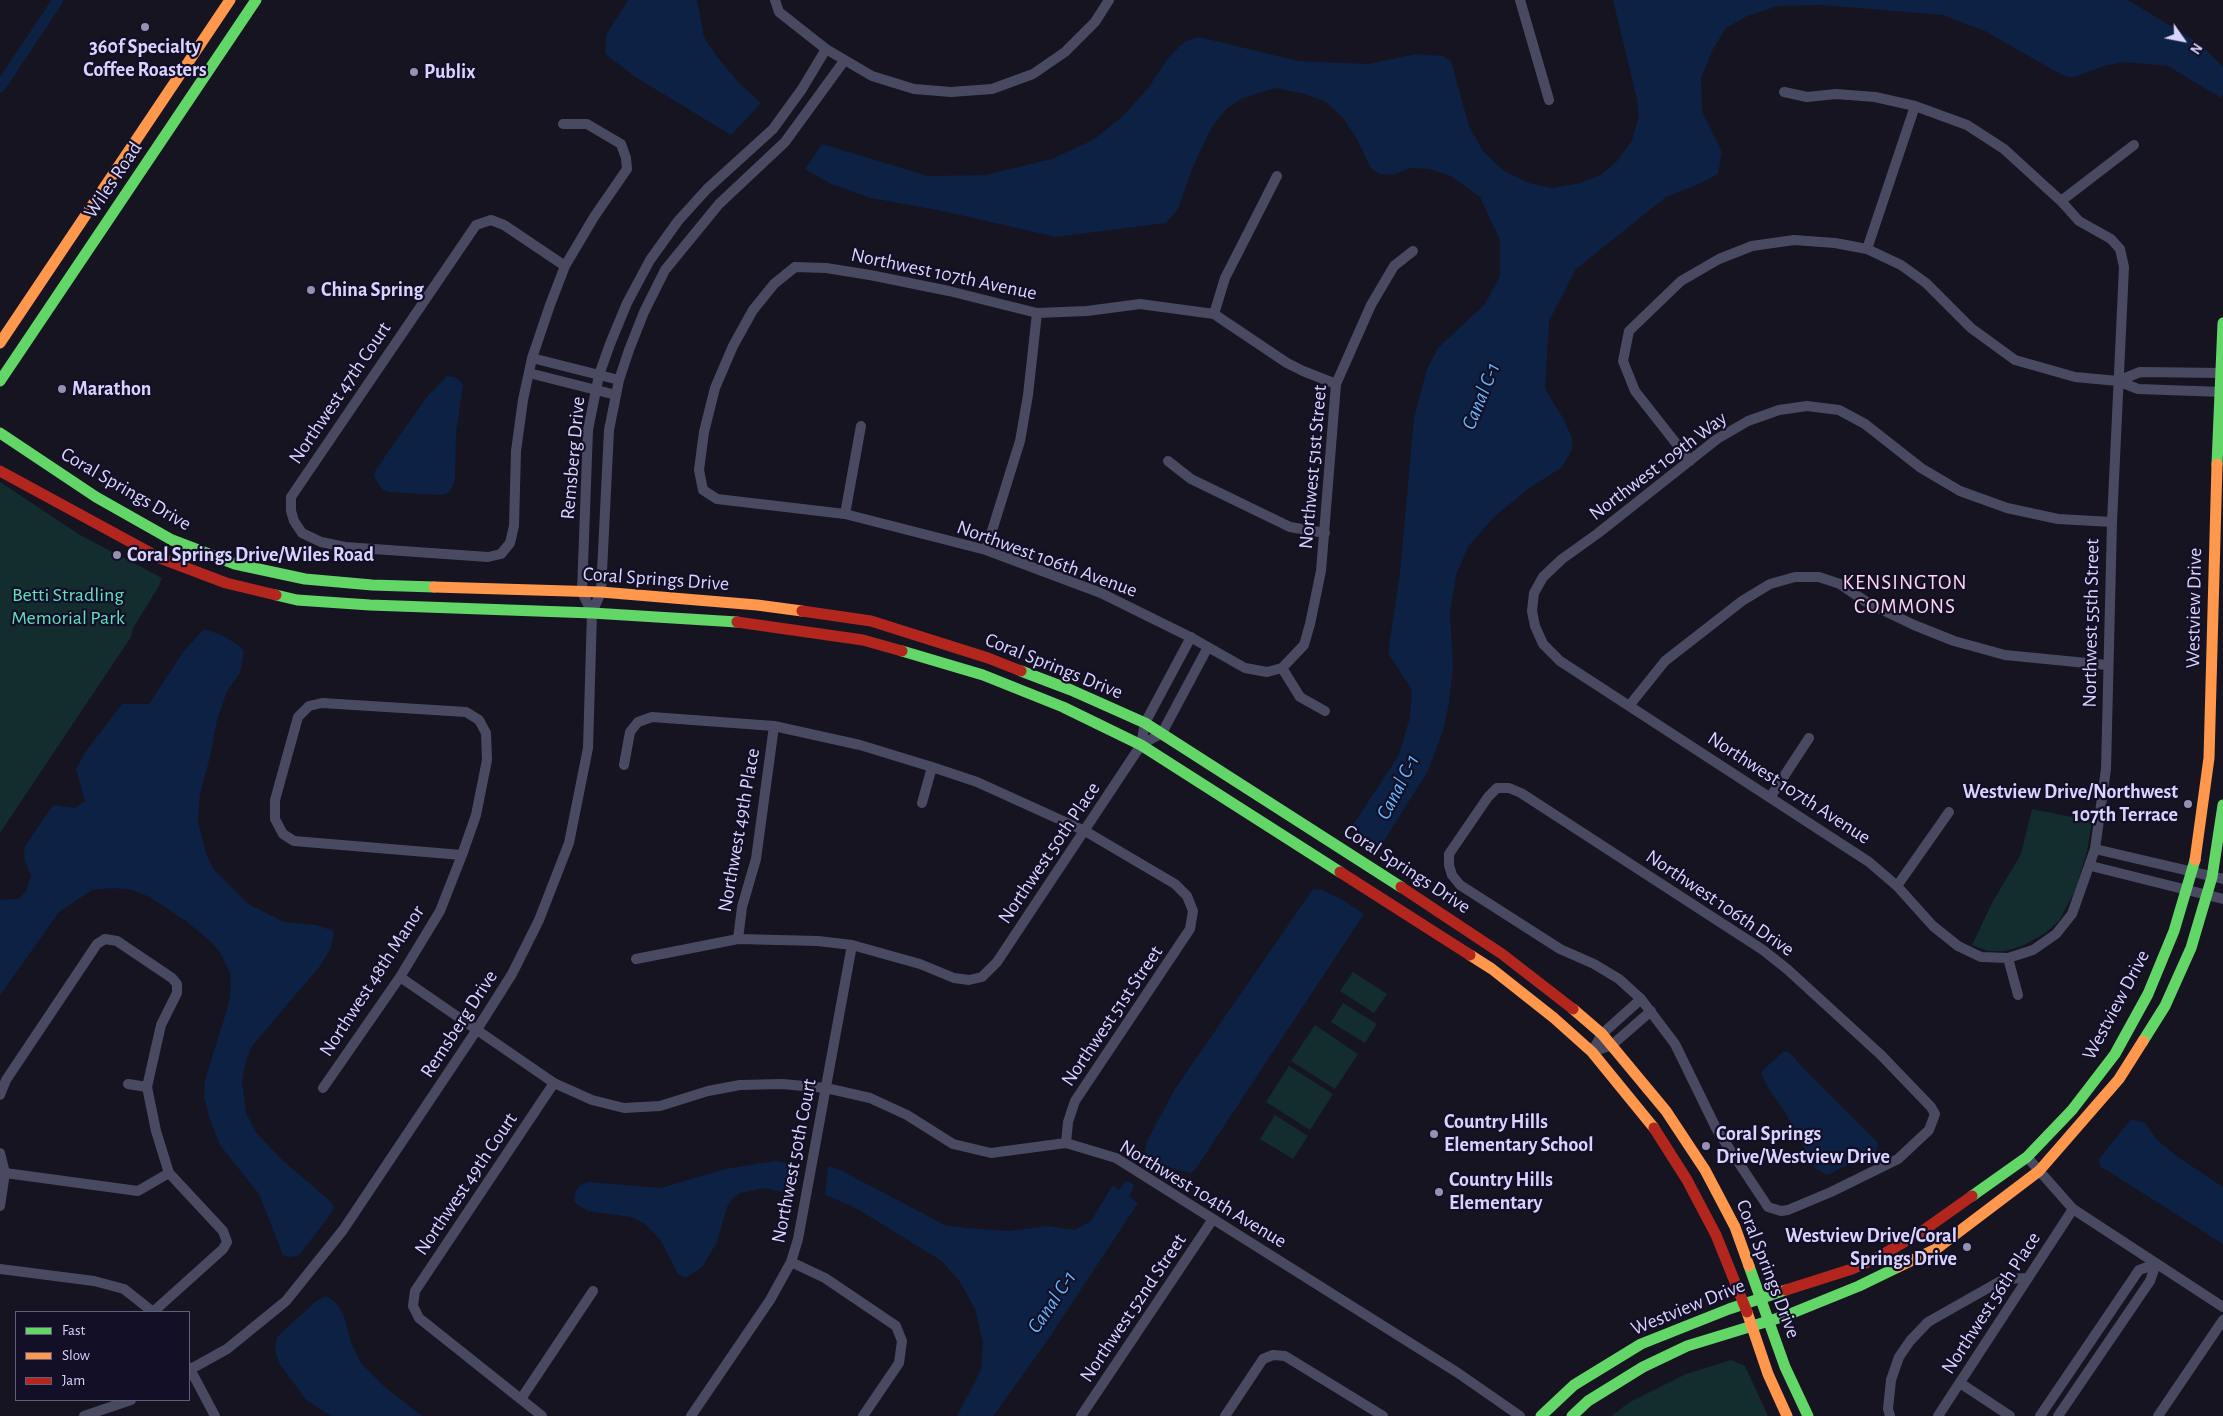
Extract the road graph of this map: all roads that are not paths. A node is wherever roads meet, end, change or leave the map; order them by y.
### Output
1 (230, 0) edge
2 (256, 0) edge
3 (775, 0) edge
4 (1109, 0) edge
5 (1520, 0) edge
6 (826, 49) junction
7 (844, 61) junction
8 (1784, 92) dead end
9 (1549, 100) dead end
10 (1915, 106) junction
11 (562, 124) dead end
12 (2134, 145) dead end
13 (1277, 176) dead end
14 (2062, 201) junction
15 (1867, 250) junction
16 (1413, 251) dead end
17 (565, 266) junction
18 (1037, 313) junction
19 (1214, 314) junction
20 (2223, 323) edge
21 (0, 343) edge
22 (532, 358) junction
23 (529, 372) junction
24 (2222, 373) edge
25 (599, 375) junction
26 (619, 380) junction
27 (0, 381) edge
28 (2118, 381) junction
29 (1336, 384) junction
30 (595, 390) junction
31 (2221, 392) edge
32 (616, 395) junction
33 (861, 426) dead end
34 (0, 433) edge
35 (1168, 460) dead end
36 (1690, 461) junction
37 (0, 471) edge
38 (703, 490) joint
39 (845, 514) junction
40 (2112, 522) junction
41 (1325, 533) junction
42 (986, 550) junction
43 (208, 554) junction
44 (200, 574) junction
45 (582, 592) junction
46 (601, 592) junction
47 (1532, 611) joint
48 (592, 613) junction
49 (1191, 637) junction
50 (1208, 647) junction
51 (2107, 666) junction
52 (1282, 668) junction
53 (1629, 706) junction
54 (1324, 711) dead end
55 (1145, 724) junction
56 (774, 726) junction
57 (1162, 732) junction
58 (1809, 738) dead end
59 (1141, 744) junction
60 (624, 765) dead end
61 (932, 767) junction
62 (1771, 796) junction
63 (922, 803) dead end
64 (2223, 805) edge
65 (1949, 812) dead end
66 (1085, 831) junction
67 (2095, 850) junction
68 (462, 855) junction
69 (2090, 866) junction
70 (2193, 872) junction
71 (2218, 878) edge
72 (1897, 886) junction
73 (2188, 890) junction
74 (2207, 895) junction
75 (2223, 899) edge
76 (738, 939) junction
77 (852, 945) junction
78 (2008, 958) junction
79 (636, 959) dead end
80 (400, 977) junction
81 (2018, 995) dead end
82 (1641, 999) junction
83 (1651, 1010) junction
84 (476, 1031) junction
85 (1602, 1034) junction
86 (1612, 1045) junction
87 (1592, 1052) junction
88 (554, 1083) junction
89 (128, 1084) dead end
90 (147, 1087) junction
91 (323, 1088) dead end
92 (826, 1088) junction
93 (0, 1095) edge
94 (1066, 1143) junction
95 (0, 1153) edge
96 (2027, 1157) junction
97 (2039, 1171) junction
98 (5, 1173) junction
99 (169, 1173) junction
100 (0, 1206) edge
101 (2073, 1208) junction
102 (1213, 1219) junction
103 (791, 1262) junction
104 (2156, 1264) junction
105 (0, 1269) edge
106 (2028, 1278) junction
107 (594, 1291) dead end
108 (1762, 1298) junction
109 (1744, 1304) junction
110 (2223, 1307) edge
111 (152, 1311) edge
112 (154, 1311) edge
113 (2223, 1320) edge
114 (1769, 1321) junction
115 (1753, 1325) junction
116 (190, 1368) edge
117 (190, 1371) edge
118 (1960, 1383) junction
119 (521, 1400) junction
120 (128, 1401) edge
121 (84, 1416) edge
122 (215, 1416) edge
123 (542, 1416) edge
124 (692, 1416) edge
125 (863, 1416) edge
126 (1081, 1416) edge
127 (1225, 1416) edge
128 (1383, 1416) edge
129 (1520, 1416) edge
130 (1541, 1416) edge
131 (1572, 1416) edge
132 (1787, 1416) edge
133 (1808, 1416) edge
134 (1890, 1416) edge
135 (1938, 1416) edge
136 (2010, 1416) edge
137 (2040, 1416) edge
138 (2058, 1416) edge
139 (2158, 1416) edge

1 - 21 main road, Wiles Road
2 - 27 main road, Wiles Road
3 - 6 street
4 - 7 street
5 - 9 street
6 - 7 street
6 - 25 street, Remsberg Drive
7 - 26 street, Remsberg Drive
8 - 10 street
10 - 14 street
10 - 15 street
11 - 17 street
12 - 14 street
13 - 19 street
14 - 28 street, Northwest 55th Street
15 - 28 street
15 - 36 street
16 - 29 street, Northwest 51st Street
17 - 22 street
17 - 23 street, Northwest 47th Court
18 - 19 street, Northwest 107th Avenue
18 - 38 street, Northwest 107th Avenue
18 - 42 street
19 - 29 street, Northwest 107th Avenue
20 - 24 main road, Westview Drive
22 - 23 street
22 - 25 street
23 - 30 street
24 - 28 street
24 - 31 main road, Westview Drive
25 - 26 street
25 - 30 street, Remsberg Drive
26 - 32 street, Remsberg Drive
28 - 31 street
28 - 40 street, Northwest 55th Street
29 - 41 street, Northwest 51st Street
30 - 32 street
30 - 45 street, Remsberg Drive
31 - 70 main road, Westview Drive
32 - 46 street, Remsberg Drive
33 - 39 street
34 - 43 main road, Coral Springs Drive
35 - 41 street
36 - 40 street, Northwest 109th Way
36 - 47 street, Northwest 109th Way
37 - 44 main road, Coral Springs Drive
38 - 39 street, Northwest 106th Avenue
39 - 42 street, Northwest 106th Avenue
40 - 51 street, Northwest 55th Street
41 - 52 street, Northwest 51st Street
42 - 49 street, Northwest 106th Avenue
43 - 44 main road
43 - 45 main road, Coral Springs Drive
44 - 48 main road, Coral Springs Drive
45 - 46 main road, Coral Springs Drive
45 - 48 street, Remsberg Drive
46 - 48 street, Remsberg Drive
46 - 55 main road, Coral Springs Drive
47 - 53 street, Northwest 107th Avenue
48 - 59 main road, Coral Springs Drive
48 - 84 street, Remsberg Drive
49 - 50 street, Northwest 106th Avenue
49 - 55 street, Northwest 50th Place
50 - 52 street, Northwest 106th Avenue
50 - 57 street
51 - 53 street
51 - 67 street, Northwest 55th Street
52 - 54 street
53 - 62 street, Northwest 107th Avenue
55 - 57 main road, Coral Springs Drive
55 - 59 street, Northwest 50th Place
56 - 60 street
56 - 61 street
56 - 76 street, Northwest 49th Place
57 - 59 street, Northwest 50th Place
57 - 85 main road, Coral Springs Drive
58 - 62 street
59 - 66 street, Northwest 50th Place
59 - 87 main road, Coral Springs Drive
61 - 63 street
61 - 66 street
62 - 72 street, Northwest 107th Avenue
64 - 71 main road, Westview Drive
65 - 72 street
66 - 77 street, Northwest 50th Place
66 - 94 street, Northwest 51st Street
67 - 69 street, Northwest 55th Street
67 - 70 street
68 - 68 street, Northwest 48th Manor
68 - 80 street, Northwest 48th Manor
69 - 73 street
69 - 78 street, Northwest 55th Street
70 - 71 street
70 - 73 main road, Westview Drive
71 - 74 main road, Westview Drive
72 - 78 street, Northwest 107th Avenue
73 - 74 street
73 - 96 main road, Westview Drive
74 - 75 street
74 - 97 main road, Westview Drive
76 - 77 street
76 - 79 street
77 - 92 street, Northwest 50th Court
78 - 81 street
80 - 84 street, Northwest 104th Avenue
80 - 91 street, Northwest 48th Manor
82 - 83 street, Northwest 106th Drive
82 - 83 street, Northwest 106th Drive
82 - 85 street
83 - 86 street
84 - 88 street, Northwest 104th Avenue
84 - 116 street, Remsberg Drive
85 - 86 main road, Coral Springs Drive
85 - 87 street
86 - 87 street
86 - 108 main road, Coral Springs Drive
87 - 109 main road, Coral Springs Drive
88 - 92 street, Northwest 104th Avenue
88 - 119 street, Northwest 49th Court
89 - 90 street
90 - 93 street
90 - 99 street
92 - 94 street, Northwest 104th Avenue
92 - 103 street, Northwest 50th Court
94 - 102 street, Northwest 104th Avenue
95 - 98 street
96 - 97 street
96 - 108 main road, Westview Drive
97 - 101 street
97 - 114 main road, Westview Drive
98 - 99 street
98 - 100 street
99 - 112 street
101 - 104 street
101 - 106 street, Northwest 56th Place
102 - 126 street, Northwest 52nd Street
102 - 129 street, Northwest 104th Avenue
103 - 124 street, Northwest 50th Court
103 - 125 street
104 - 110 street
104 - 137 street
104 - 138 street
105 - 111 street
106 - 118 street, Northwest 56th Place
106 - 134 street
107 - 119 street
108 - 109 main road, Westview Drive
108 - 114 main road, Coral Springs Drive
109 - 115 main road, Coral Springs Drive
109 - 130 main road, Westview Drive
113 - 139 street
114 - 115 main road, Westview Drive
114 - 133 main road, Coral Springs Drive
115 - 131 main road, Westview Drive
115 - 132 main road, Coral Springs Drive
117 - 122 street
118 - 135 street, Northwest 56th Place
118 - 136 street
119 - 123 street
120 - 121 street
127 - 128 street

